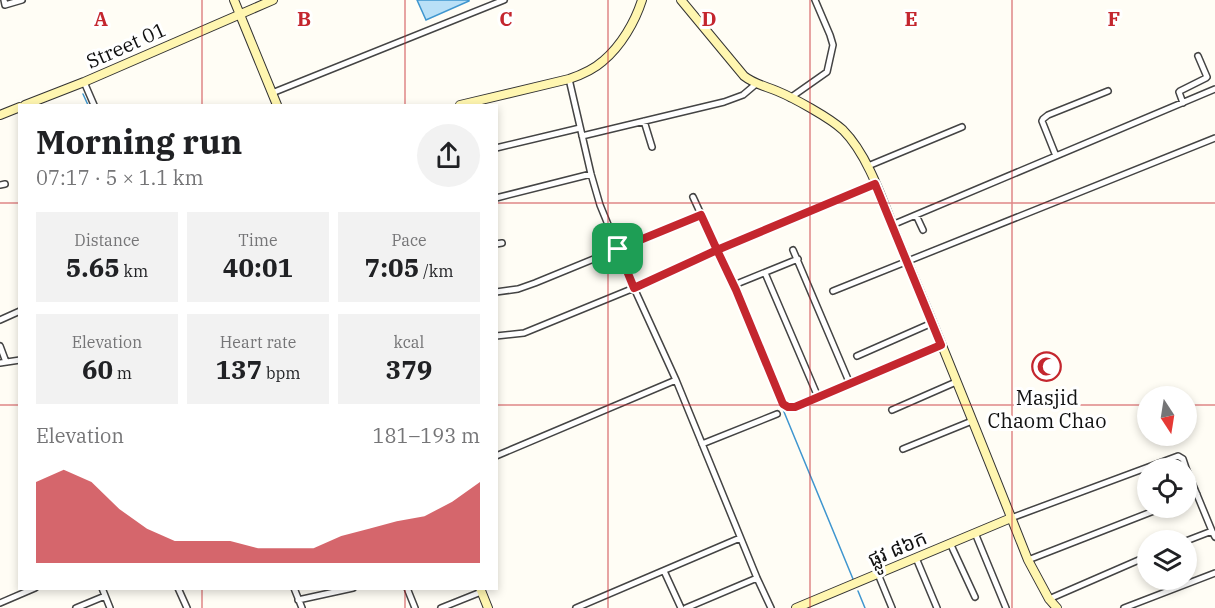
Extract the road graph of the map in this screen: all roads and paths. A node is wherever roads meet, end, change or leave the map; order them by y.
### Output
1 (22, 0) edge
2 (234, 0) edge
3 (273, 0) edge
4 (504, 0) edge
5 (642, 0) edge
6 (681, 0) edge
7 (818, 1) edge
8 (3, 4) edge
9 (240, 14) junction
10 (1198, 56) dead end
11 (569, 79) junction
12 (84, 82) junction
13 (756, 84) junction
14 (1215, 89) edge
15 (1108, 91) dead end
16 (272, 93) junction
17 (790, 98) junction
18 (1183, 103) junction
19 (28, 104) edge
20 (94, 104) edge
21 (277, 104) edge
22 (464, 104) edge
23 (18, 108) edge
24 (0, 115) edge
25 (644, 120) junction
26 (962, 127) dead end
27 (580, 128) junction
28 (582, 136) junction
29 (1215, 138) edge
30 (652, 147) dead end
31 (498, 148) edge
32 (1056, 156) junction
33 (868, 166) junction
34 (591, 174) junction
35 (875, 184) junction
36 (498, 197) edge
37 (693, 197) dead end
38 (701, 215) junction
39 (916, 215) junction
40 (892, 225) junction
41 (923, 230) dead end
42 (618, 249) junction
43 (717, 250) junction
44 (794, 250) dead end
45 (798, 259) junction
46 (908, 262) junction
47 (765, 273) junction
48 (734, 285) junction
49 (634, 288) junction
50 (833, 291) dead end
51 (498, 292) edge
52 (18, 312) edge
53 (0, 320) edge
54 (932, 323) junction
55 (498, 336) edge
56 (941, 345) junction
57 (0, 346) edge
58 (857, 356) dead end
59 (18, 360) edge
60 (3, 363) edge
61 (676, 380) junction
62 (956, 382) junction
63 (850, 384) junction
64 (818, 397) junction
65 (892, 410) dead end
66 (777, 414) dead end
67 (972, 421) junction
68 (702, 444) junction
69 (903, 450) dead end
70 (498, 455) edge
71 (1137, 471) edge
72 (1197, 494) edge
73 (1011, 518) junction
74 (1137, 518) edge
75 (1212, 531) junction
76 (975, 533) junction
77 (1197, 537) edge
78 (1215, 537) edge
79 (740, 538) junction
80 (950, 543) junction
81 (916, 558) junction
82 (1028, 560) junction
83 (1137, 561) edge
84 (664, 571) junction
85 (878, 573) junction
86 (1215, 573) edge
87 (757, 578) junction
88 (30, 590) edge
89 (103, 590) edge
90 (179, 590) edge
91 (295, 590) edge
92 (344, 590) edge
93 (408, 590) edge
94 (480, 590) edge
95 (105, 596) junction
96 (975, 597) dead end
97 (1049, 599) junction
98 (298, 600) junction
99 (594, 601) junction
100 (2, 604) edge
101 (76, 608) edge
102 (110, 608) edge
103 (187, 608) edge
104 (302, 608) edge
105 (415, 608) edge
106 (441, 608) edge
107 (488, 608) edge
108 (576, 608) edge
109 (598, 608) edge
110 (681, 608) edge
111 (686, 608) edge
112 (771, 608) edge
113 (796, 608) edge
114 (892, 608) edge
115 (937, 608) edge
116 (1006, 608) edge
117 (1057, 608) edge
118 (1124, 608) edge

1 - 8 street
2 - 9 street
3 - 9 street, Street 01
4 - 16 street
5 - 11 street
6 - 13 street
7 - 17 street
9 - 12 street, Street 01
9 - 16 street
10 - 18 street
11 - 22 street
11 - 27 street
12 - 19 street, Street 01
12 - 20 street
13 - 17 street
13 - 25 street
14 - 18 street
15 - 32 street
16 - 21 street
17 - 33 street
18 - 32 street
23 - 24 street
25 - 28 street
25 - 30 street
26 - 33 street
27 - 28 street
27 - 31 street
28 - 34 street
29 - 46 street
32 - 39 street
33 - 35 street
34 - 36 street
34 - 42 street
35 - 40 street
35 - 43 street
37 - 38 street
38 - 42 street
38 - 43 street
39 - 40 street
39 - 41 street
40 - 46 street
42 - 49 street
42 - 51 street
43 - 48 street
43 - 49 street
44 - 45 street
45 - 47 street
45 - 63 street
46 - 50 street
46 - 54 street
47 - 48 street
47 - 64 street
48 - 64 street
49 - 55 street
49 - 61 street
52 - 53 street
54 - 56 street
54 - 58 street
56 - 62 street
56 - 63 street
57 - 60 street
59 - 60 street
61 - 68 street
61 - 70 street
62 - 65 street
62 - 67 street
63 - 64 street
66 - 68 street
67 - 69 street
67 - 73 street
68 - 79 street
71 - 73 street
72 - 75 street
73 - 76 street, ផ្លូវ ៨៦ក
73 - 82 street
74 - 82 street
75 - 77 street
75 - 78 street
76 - 80 street, ផ្លូវ ៨៦ក
76 - 116 street
79 - 84 street
79 - 87 street
80 - 81 street, ផ្លូវ ៨៦ក
80 - 96 street
81 - 85 street, ផ្លូវ ៨៦ក
81 - 115 street
82 - 97 street
83 - 97 street
84 - 99 street
84 - 110 street
85 - 113 street, ផ្លូវ ៨៦ក
85 - 114 street
86 - 118 street
87 - 111 street
87 - 112 street
88 - 100 street
89 - 95 street
90 - 103 street
91 - 98 street
92 - 98 street
93 - 105 street
94 - 106 street
94 - 107 street
95 - 101 street
95 - 102 street
97 - 117 street
98 - 104 street
99 - 108 street
99 - 109 street

